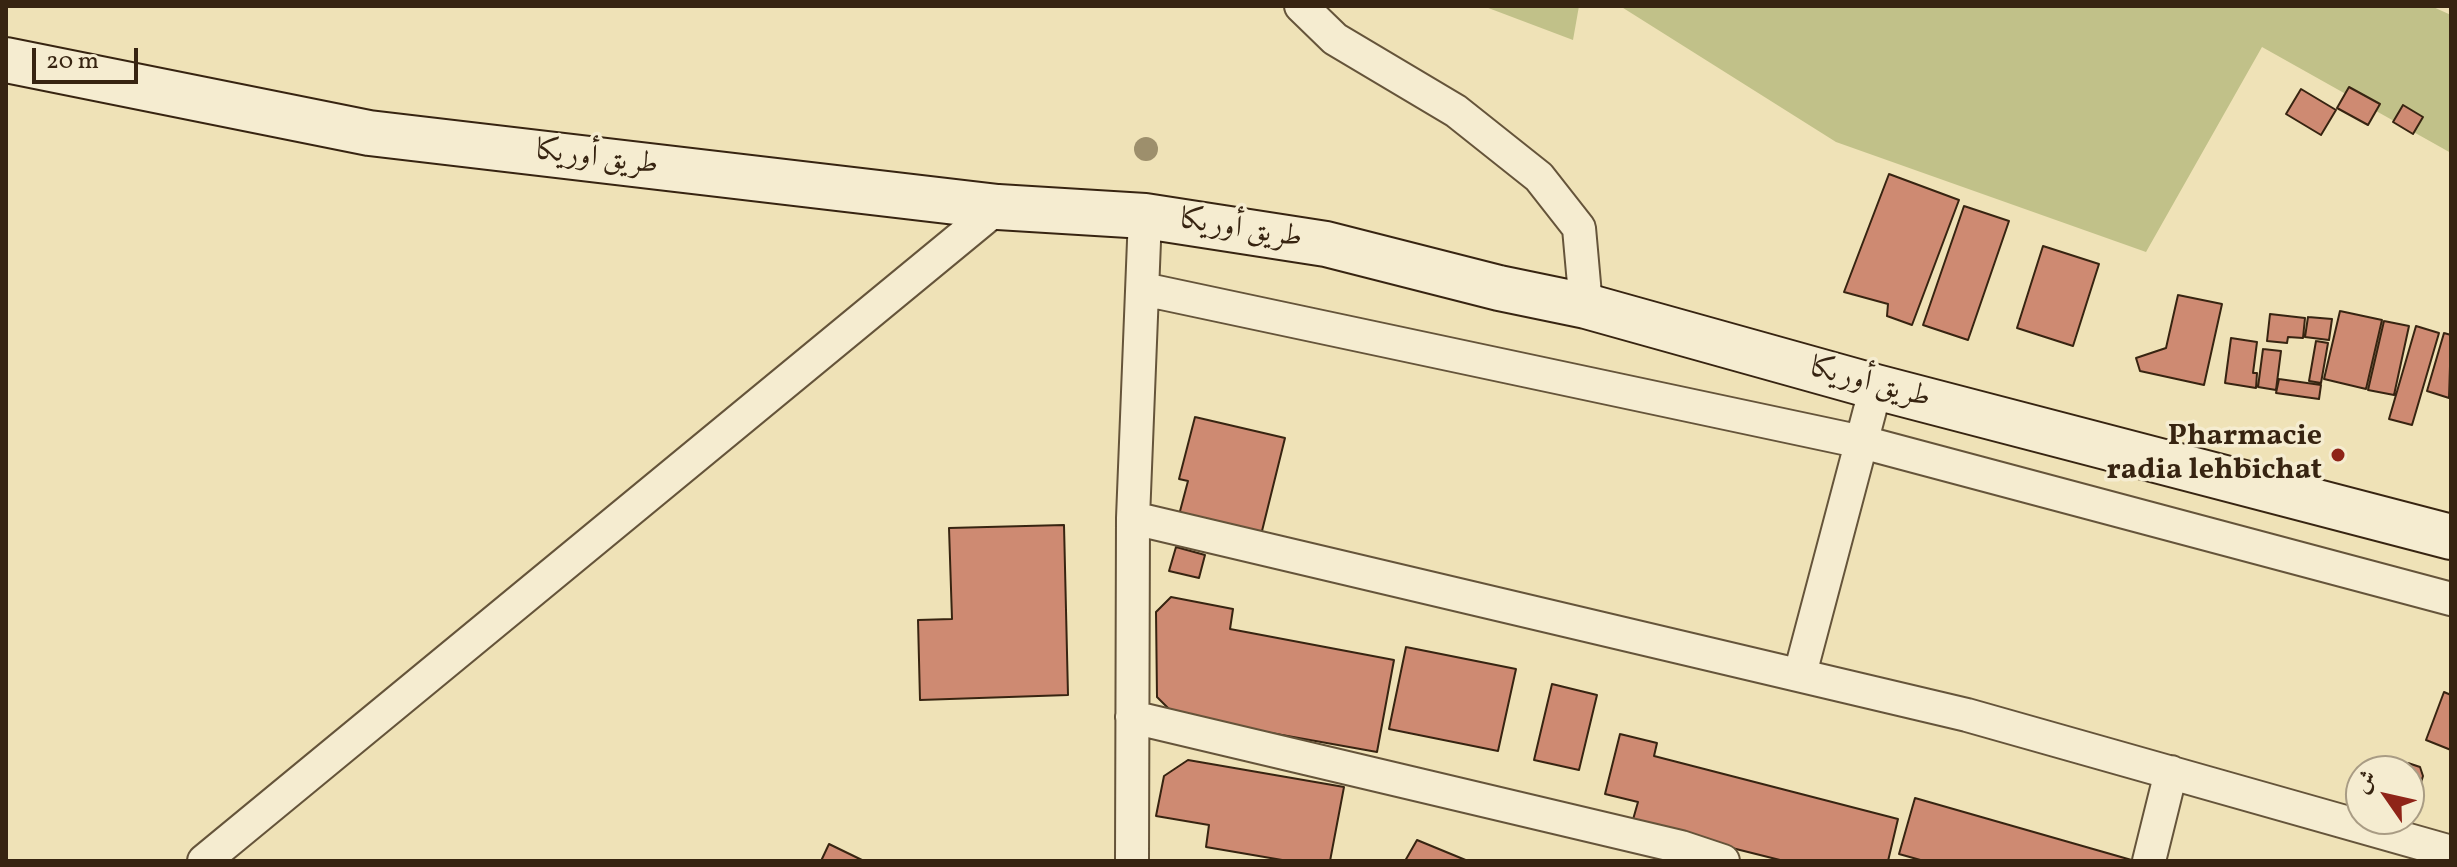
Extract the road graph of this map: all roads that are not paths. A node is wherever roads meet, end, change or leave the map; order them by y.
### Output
1 (1301, 6) edge
2 (6, 60) edge
3 (998, 207) junction
4 (1145, 216) junction
5 (1143, 289) junction
6 (1586, 306) junction
7 (1876, 387) junction
8 (1862, 442) junction
9 (1133, 518) junction
10 (2451, 537) edge
11 (2451, 599) edge
12 (1800, 674) junction
13 (1132, 717) junction
14 (2171, 772) junction
15 (2451, 852) edge
16 (204, 861) edge
17 (1132, 861) edge
18 (1723, 861) edge
19 (2149, 861) edge

1 - 6 street
2 - 3 street, طريق أوريكا
3 - 4 street, طريق أوريكا
3 - 16 street
4 - 5 street
4 - 6 street, طريق أوريكا
5 - 8 street
5 - 9 street
6 - 7 street, طريق أوريكا
7 - 8 street
7 - 10 street, طريق أوريكا
8 - 11 street
8 - 12 street
9 - 12 street
9 - 13 street
12 - 14 street
13 - 17 street
13 - 18 street
14 - 15 street
14 - 19 street

